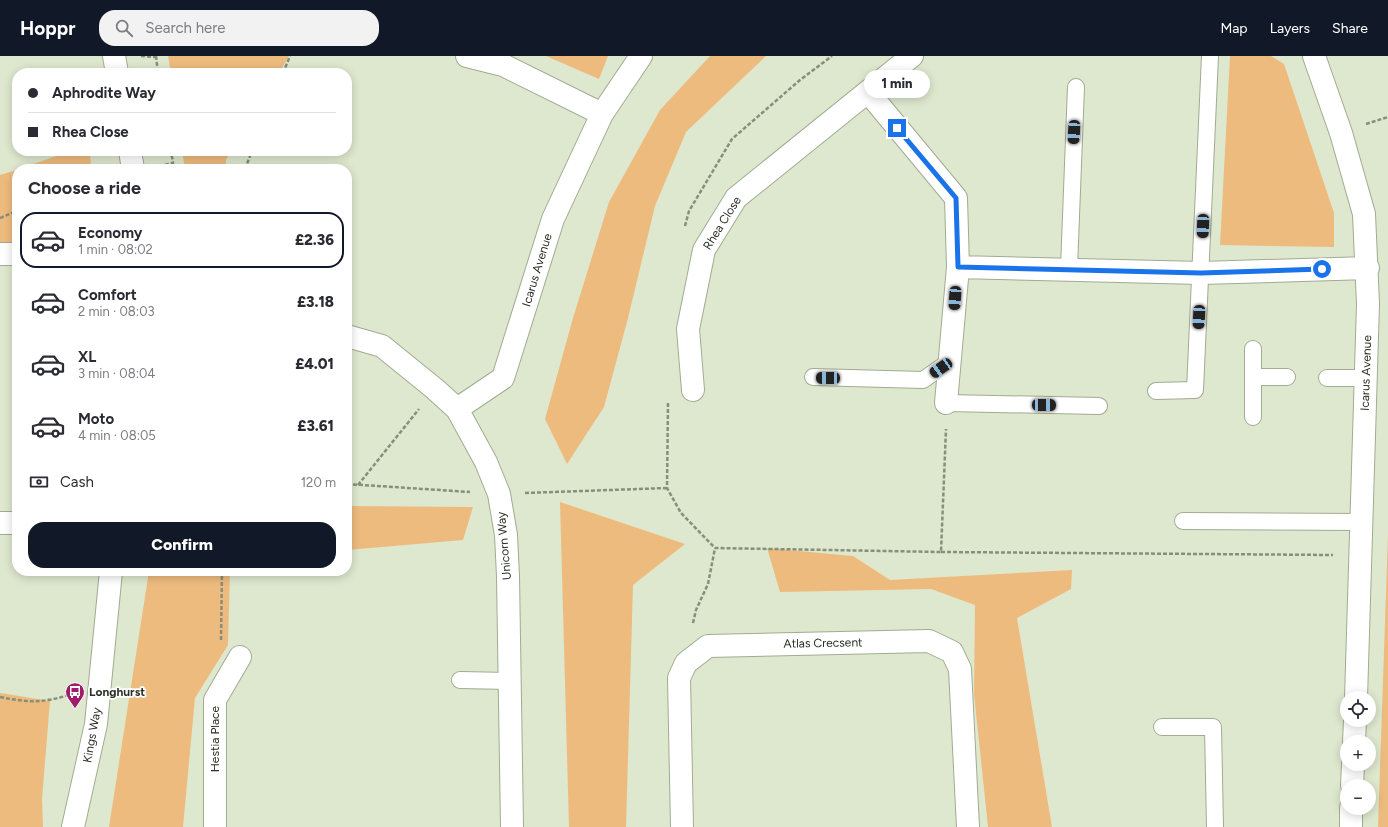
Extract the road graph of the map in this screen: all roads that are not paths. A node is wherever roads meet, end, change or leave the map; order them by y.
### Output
1 (114, 56) edge
2 (467, 56) edge
3 (640, 56) edge
4 (912, 56) edge
5 (1210, 56) edge
6 (1314, 56) edge
7 (116, 68) edge
8 (1076, 87) dead end
9 (868, 92) junction
10 (602, 114) junction
11 (0, 254) edge
12 (12, 254) edge
13 (958, 267) junction
14 (1069, 268) junction
15 (1368, 268) junction
16 (1201, 273) junction
17 (352, 337) edge
18 (1253, 349) dead end
19 (950, 361) junction
20 (1253, 377) junction
21 (812, 378) dead end
22 (1287, 378) dead end
23 (1327, 378) dead end
24 (1367, 378) junction
25 (693, 390) dead end
26 (1156, 391) dead end
27 (946, 403) joint
28 (1099, 406) dead end
29 (457, 409) junction
30 (1253, 417) dead end
31 (1183, 521) dead end
32 (1361, 522) junction
33 (0, 523) edge
34 (12, 523) edge
35 (111, 576) edge
36 (240, 657) road end
37 (460, 680) dead end
38 (509, 681) junction
39 (1356, 691) edge
40 (1162, 727) dead end
41 (1351, 815) edge
42 (73, 827) edge
43 (215, 827) edge
44 (512, 827) edge
45 (682, 827) edge
46 (968, 827) edge
47 (1214, 827) edge
48 (1351, 827) edge

1 - 7 street
2 - 10 street
3 - 10 street, Icarus Avenue
4 - 9 street, Rhea Close
5 - 16 lane
6 - 15 street, Icarus Avenue
8 - 14 lane
9 - 13 street
9 - 25 street, Rhea Close
10 - 29 street, Icarus Avenue
11 - 12 street
13 - 14 street
13 - 19 street
14 - 16 street
15 - 16 street
15 - 24 street, Icarus Avenue
16 - 26 lane
17 - 29 street, Unicorn Way
18 - 20 lane
19 - 21 lane
19 - 27 street
20 - 22 lane
20 - 30 lane
23 - 24 lane
24 - 32 street, Icarus Avenue
27 - 28 lane
29 - 38 street, Unicorn Way
31 - 32 lane
32 - 39 street, Icarus Avenue
33 - 34 street
35 - 42 street, Kings Way
36 - 43 street, Hestia Place
37 - 38 lane
38 - 44 street, Unicorn Way
40 - 47 lane
41 - 48 street
45 - 46 street, Atlas Crecsent

